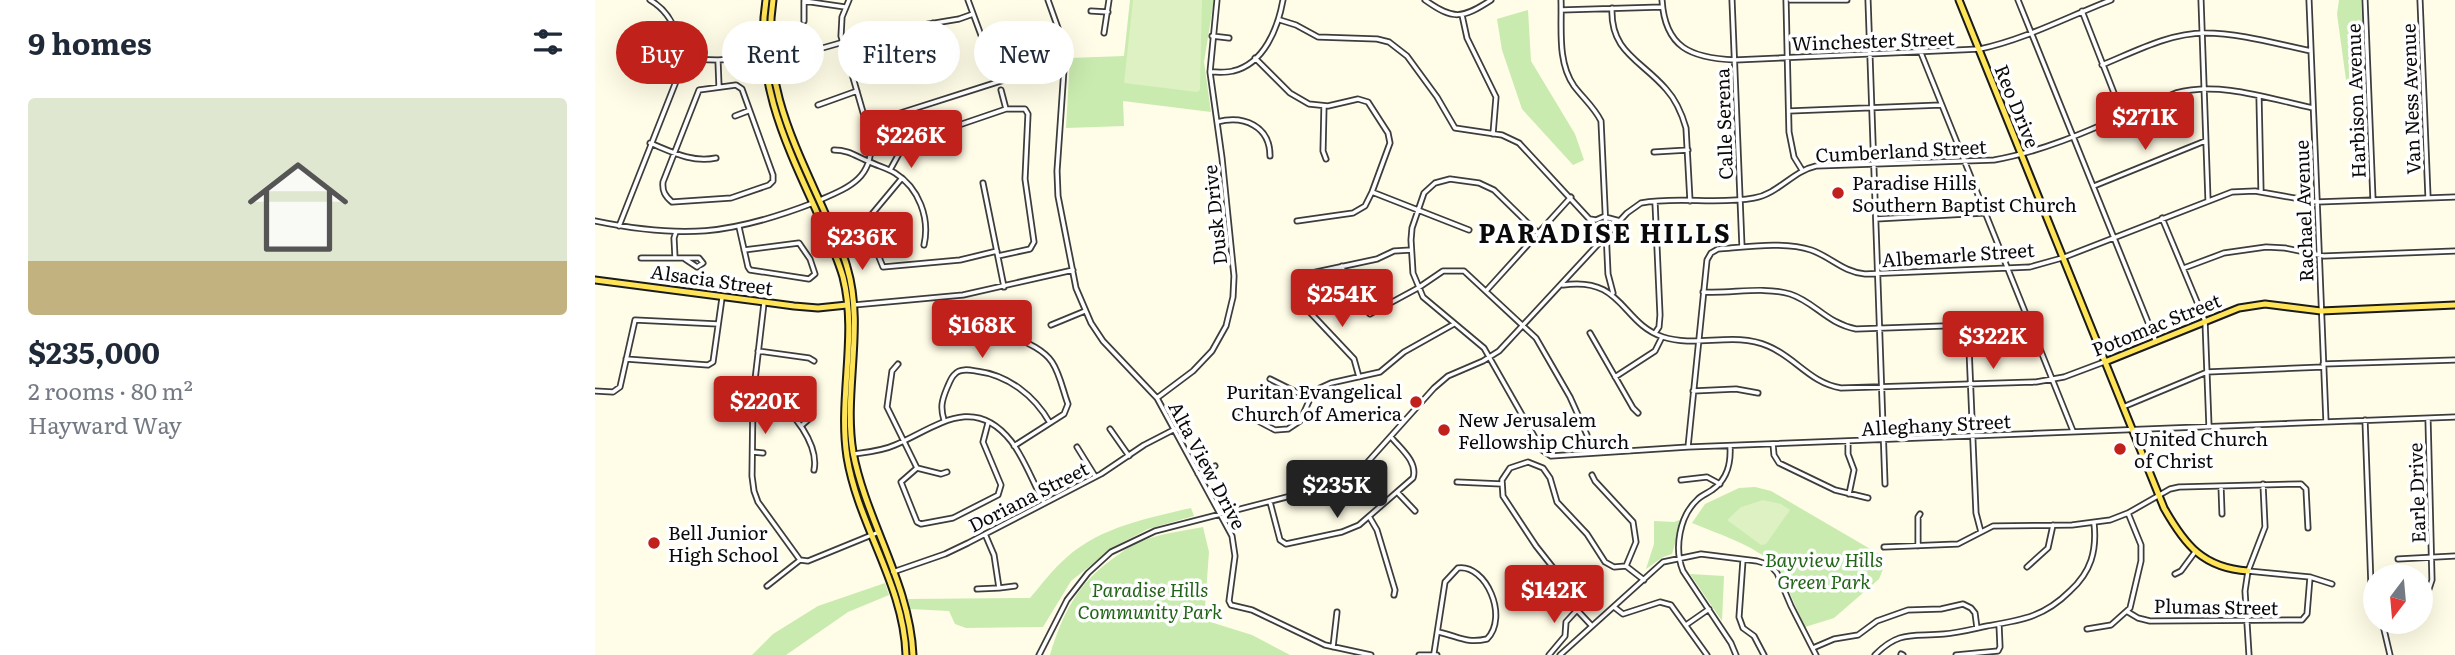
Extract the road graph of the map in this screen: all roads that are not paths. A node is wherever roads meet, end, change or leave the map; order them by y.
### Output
1 (650, 0) edge
2 (766, 0) edge
3 (773, 0) edge
4 (849, 0) edge
5 (968, 0) edge
6 (1048, 0) edge
7 (1109, 0) edge
8 (1217, 0) edge
9 (1283, 0) edge
10 (1425, 0) edge
11 (1491, 0) edge
12 (1560, 0) edge
13 (1662, 0) edge
14 (1732, 0) edge
15 (1788, 0) edge
16 (1847, 0) edge
17 (1868, 0) edge
18 (1959, 0) edge
19 (2018, 0) edge
20 (2111, 0) edge
21 (2200, 0) edge
22 (2309, 0) edge
23 (2365, 0) edge
24 (2420, 0) edge
25 (804, 1) edge
26 (845, 7) junction
27 (1662, 7) junction
28 (1612, 8) junction
29 (1561, 10) junction
30 (1091, 11) dead end
31 (2082, 11) junction
32 (1108, 12) junction
33 (973, 14) junction
34 (1462, 15) junction
35 (1280, 20) junction
36 (671, 21) edge
37 (766, 21) edge
38 (771, 21) edge
39 (804, 21) dead end
40 (842, 21) edge
41 (946, 21) edge
42 (976, 21) edge
43 (1055, 21) edge
44 (1104, 33) dead end
45 (2203, 33) junction
46 (2032, 34) junction
47 (1212, 36) junction
48 (1229, 38) dead end
49 (1979, 49) junction
50 (2311, 51) junction
51 (1921, 52) junction
52 (1870, 54) junction
53 (1255, 58) junction
54 (1787, 58) junction
55 (708, 60) edge
56 (718, 60) junction
57 (722, 60) edge
58 (1735, 60) junction
59 (2102, 65) junction
60 (1210, 72) junction
61 (675, 84) edge
62 (774, 84) edge
63 (855, 84) edge
64 (989, 84) edge
65 (1063, 84) edge
66 (719, 86) junction
67 (2204, 88) junction
68 (1000, 90) dead end
69 (857, 91) junction
70 (2259, 97) junction
71 (818, 105) dead end
72 (1941, 105) junction
73 (1324, 106) junction
74 (1872, 108) junction
75 (2313, 108) junction
76 (1006, 109) junction
77 (748, 111) junction
78 (1788, 111) junction
79 (735, 116) dead end
80 (2123, 116) junction
81 (1217, 122) junction
82 (866, 124) junction
83 (1493, 134) junction
84 (2073, 136) junction
85 (2205, 141) junction
86 (650, 143) junction
87 (834, 150) dead end
88 (1688, 150) junction
89 (1654, 152) dead end
90 (674, 153) junction
91 (2021, 155) junction
92 (1270, 156) dead end
93 (716, 158) dead end
94 (1326, 159) dead end
95 (1965, 161) junction
96 (868, 162) junction
97 (1874, 164) junction
98 (890, 170) junction
99 (1802, 170) junction
100 (902, 178) junction
101 (983, 183) dead end
102 (2094, 186) junction
103 (2261, 191) junction
104 (1372, 192) junction
105 (2428, 197) junction
106 (2455, 197) edge
107 (1571, 198) junction
108 (1740, 199) junction
109 (2208, 200) junction
110 (2373, 200) junction
111 (1690, 201) junction
112 (816, 202) junction
113 (1655, 202) junction
114 (2317, 202) junction
115 (1418, 210) junction
116 (1985, 213) junction
117 (1605, 216) junction
118 (2162, 218) junction
119 (1590, 219) junction
120 (1876, 219) junction
121 (595, 221) edge
122 (1620, 221) junction
123 (1297, 222) dead end
124 (619, 226) junction
125 (739, 227) junction
126 (1469, 230) dead end
127 (676, 232) junction
128 (1539, 233) junction
129 (1605, 236) junction
130 (2113, 238) junction
131 (924, 245) dead end
132 (1742, 247) junction
133 (744, 250) junction
134 (1411, 250) junction
135 (1593, 250) junction
136 (2455, 251) edge
137 (1606, 252) junction
138 (997, 254) junction
139 (2319, 255) junction
140 (641, 258) dead end
141 (675, 258) junction
142 (2062, 258) junction
143 (685, 259) junction
144 (1342, 266) junction
145 (2008, 268) junction
146 (2184, 268) junction
147 (1073, 270) junction
148 (1878, 274) junction
149 (595, 280) edge
150 (1561, 286) junction
151 (1004, 287) junction
152 (1418, 288) junction
153 (1486, 291) junction
154 (1703, 292) junction
155 (1614, 295) junction
156 (722, 298) junction
157 (764, 303) junction
158 (850, 305) junction
159 (2455, 305) edge
160 (1085, 311) junction
161 (2321, 311) junction
162 (2205, 321) junction
163 (2029, 323) junction
164 (718, 324) junction
165 (1454, 324) junction
166 (1051, 325) dead end
167 (1524, 325) junction
168 (1968, 325) junction
169 (1880, 329) junction
170 (1590, 333) dead end
171 (1655, 333) junction
172 (1662, 337) junction
173 (963, 338) dead end
174 (1699, 340) junction
175 (2156, 342) junction
176 (758, 351) junction
177 (1490, 356) junction
178 (626, 359) junction
179 (2455, 360) edge
180 (814, 361) dead end
181 (2105, 362) junction
182 (898, 364) dead end
183 (2323, 365) junction
184 (2207, 372) junction
185 (1359, 377) junction
186 (1615, 377) junction
187 (1270, 379) dead end
188 (2052, 379) junction
189 (1971, 384) junction
190 (1882, 388) junction
191 (595, 391) edge
192 (1693, 391) junction
193 (1758, 393) dead end
194 (753, 397) junction
195 (1157, 398) junction
196 (1310, 399) junction
197 (2123, 407) junction
198 (1236, 412) dead end
199 (1638, 413) dead end
200 (2455, 417) edge
201 (2428, 418) junction
202 (809, 419) dead end
203 (944, 420) junction
204 (2365, 420) junction
205 (2326, 422) junction
206 (988, 423) junction
207 (1050, 423) junction
208 (801, 426) junction
209 (2209, 427) junction
210 (1110, 429) dead end
211 (1175, 429) junction
212 (2132, 429) junction
213 (2073, 431) junction
214 (1391, 437) junction
215 (1972, 437) junction
216 (905, 440) junction
217 (1884, 440) junction
218 (1848, 441) junction
219 (1773, 444) junction
220 (1014, 446) junction
221 (1730, 446) junction
222 (1077, 447) dead end
223 (1688, 447) junction
224 (753, 452) junction
225 (763, 453) dead end
226 (1588, 453) junction
227 (850, 455) junction
228 (1129, 456) junction
229 (1215, 466) dead end
230 (917, 468) junction
231 (814, 470) dead end
232 (947, 472) dead end
233 (1198, 474) junction
234 (1592, 475) dead end
235 (1095, 476) junction
236 (1681, 480) dead end
237 (1457, 482) dead end
238 (1502, 484) junction
239 (1720, 484) junction
240 (1885, 484) dead end
241 (2263, 484) junction
242 (2221, 486) junction
243 (1398, 493) junction
244 (1849, 494) junction
245 (2158, 495) junction
246 (1868, 498) dead end
247 (1270, 502) junction
248 (1044, 503) junction
249 (1415, 511) dead end
250 (2128, 513) junction
251 (1920, 514) dead end
252 (2222, 514) dead end
253 (1220, 516) junction
254 (1370, 518) junction
255 (2094, 523) junction
256 (2053, 525) junction
257 (2308, 528) dead end
258 (879, 532) junction
259 (1981, 532) junction
260 (985, 534) junction
261 (872, 535) junction
262 (1918, 546) junction
263 (1884, 547) dead end
264 (2195, 552) junction
265 (2455, 556) edge
266 (2433, 557) junction
267 (1679, 558) junction
268 (2399, 559) dead end
269 (800, 560) junction
270 (1743, 560) junction
271 (2370, 564) edge
272 (2432, 564) edge
273 (1626, 566) junction
274 (2027, 567) dead end
275 (2248, 571) junction
276 (890, 573) junction
277 (2175, 574) dead end
278 (2310, 577) junction
279 (1644, 580) junction
280 (2332, 584) dead end
281 (767, 586) dead end
282 (1015, 586) dead end
283 (999, 588) junction
284 (977, 589) dead end
285 (1394, 595) dead end
286 (1614, 607) junction
287 (1709, 609) junction
288 (1577, 610) junction
289 (1337, 612) dead end
290 (2128, 612) junction
291 (2246, 621) junction
292 (1999, 624) junction
293 (1591, 625) junction
294 (1686, 625) junction
295 (1977, 628) junction
296 (2087, 629) dead end
297 (1439, 632) junction
298 (2386, 634) edge
299 (1333, 647) junction
300 (1045, 648) junction
301 (1813, 649) junction
302 (1435, 654) edge
303 (906, 655) edge
304 (913, 655) edge
305 (1039, 655) edge
306 (1046, 655) edge
307 (1371, 655) edge
308 (1419, 655) edge
309 (1549, 655) edge
310 (1560, 655) edge
311 (1707, 655) edge
312 (1736, 655) edge
313 (1764, 655) edge
314 (1816, 655) edge
315 (1875, 655) edge
316 (1956, 655) edge
317 (2249, 655) edge
318 (2391, 655) edge

1 - 36 street
2 - 37 main road
3 - 38 main road
4 - 26 street
5 - 33 street
6 - 43 street, Alta View Drive
7 - 32 street
8 - 47 street, Dusk Drive
9 - 35 street
10 - 34 street
11 - 34 street
12 - 29 street
13 - 27 street, Winchester Street
14 - 58 street, Calle Serena
15 - 16 street
15 - 54 street
17 - 52 street
18 - 49 main road, Reo Drive
19 - 46 street
20 - 31 street, Winchester Street
21 - 45 street
22 - 50 street, Rachael Avenue
23 - 110 street, Harbison Avenue
24 - 105 street, Van Ness Avenue
25 - 26 street
25 - 39 street
26 - 40 street
27 - 28 street
27 - 58 street, Winchester Street
28 - 29 street
28 - 88 street
29 - 117 street
30 - 32 street
31 - 46 street, Winchester Street
31 - 59 street
32 - 44 street
33 - 41 street
33 - 42 street
34 - 83 street
35 - 53 street
35 - 83 street
45 - 50 street
45 - 59 street
45 - 67 street
46 - 49 street, Winchester Street
46 - 84 street
47 - 48 street
47 - 60 street, Dusk Drive
49 - 51 street, Winchester Street
49 - 91 main road, Reo Drive
50 - 75 street, Rachael Avenue
51 - 52 street, Winchester Street
51 - 72 street
52 - 54 street, Winchester Street
52 - 74 street
53 - 60 street
53 - 73 street
54 - 58 street, Winchester Street
54 - 78 street
55 - 56 street
56 - 57 street
56 - 66 street
58 - 108 street, Calle Serena
59 - 80 street
60 - 81 street, Dusk Drive
61 - 86 street
62 - 112 main road
63 - 69 street
64 - 82 street
65 - 147 street, Alta View Drive
66 - 77 street
66 - 90 street
67 - 70 street, Cumberland Street
67 - 80 street, Cumberland Street
67 - 85 street
68 - 76 street
69 - 71 street
69 - 82 street
70 - 75 street, Cumberland Street
70 - 103 street
72 - 74 street
72 - 95 street
73 - 94 street
73 - 104 street
74 - 78 street
74 - 97 street
75 - 114 street, Rachael Avenue
76 - 98 street
76 - 138 street
77 - 79 street
77 - 90 street
78 - 99 street
80 - 84 street, Cumberland Street
81 - 92 street
81 - 195 street, Dusk Drive
82 - 96 street
83 - 107 street
84 - 91 street, Cumberland Street
84 - 102 street
85 - 102 street
85 - 109 street
86 - 90 street
86 - 124 street
87 - 96 street
88 - 89 street
88 - 111 street
90 - 93 street
91 - 95 street, Cumberland Street
91 - 142 main road, Reo Drive
95 - 97 street, Cumberland Street
95 - 116 street
96 - 98 street
96 - 112 street
97 - 99 street, Cumberland Street
97 - 120 street
98 - 100 street
99 - 108 street, Cumberland Street
100 - 131 street
100 - 138 street
101 - 138 street
102 - 130 street
103 - 109 street, Albemarle Street
103 - 114 street, Albemarle Street
104 - 115 street
104 - 123 street
105 - 106 street, Albemarle Street
105 - 110 street, Albemarle Street
107 - 119 street
107 - 128 street
108 - 111 street, Cumberland Street
108 - 132 street, Calle Serena
109 - 118 street, Albemarle Street
110 - 114 street, Albemarle Street
111 - 113 street, Cumberland Street
112 - 125 street
112 - 158 main road
113 - 122 street, Cumberland Street
113 - 171 street
114 - 139 street, Rachael Avenue
115 - 126 street
115 - 128 street
115 - 134 street
116 - 120 street
116 - 145 street
117 - 119 street
117 - 122 street
117 - 129 street
118 - 130 street, Albemarle Street
118 - 146 street
119 - 129 street
120 - 148 street
121 - 124 street
122 - 129 street, Cumberland Street
124 - 127 street
125 - 127 street
125 - 133 street
127 - 141 street
128 - 153 street
129 - 135 street, Cumberland Street
129 - 137 street
130 - 142 street, Albemarle Street
130 - 175 street
132 - 148 street, Albemarle Street
132 - 154 street, Albemarle Street
133 - 133 street
134 - 144 street
134 - 152 street
135 - 137 street
135 - 150 street, Cumberland Street
136 - 139 street
137 - 155 street
138 - 151 street
139 - 146 street
139 - 161 street, Rachael Avenue
140 - 141 street
141 - 143 street
142 - 145 street, Albemarle Street
142 - 181 main road, Reo Drive
143 - 143 street
144 - 152 street
144 - 185 street
145 - 148 street, Albemarle Street
145 - 163 street
146 - 162 street
147 - 151 street, Alsacia Street
147 - 160 street, Alta View Drive
148 - 169 street
149 - 156 main road, Alsacia Street
150 - 155 street
150 - 167 street
151 - 158 street, Alsacia Street
152 - 153 street
152 - 165 street
153 - 167 street
154 - 169 street
154 - 174 street
155 - 171 street, Potomac Street
156 - 157 main road, Alsacia Street
156 - 164 street
157 - 158 main road, Alsacia Street
157 - 176 street
158 - 227 main road
159 - 161 main road, Potomac Street
160 - 166 street
160 - 195 street, Alta View Drive
161 - 162 main road, Potomac Street
161 - 183 street, Rachael Avenue
162 - 175 main road, Potomac Street
162 - 184 street
163 - 168 street
163 - 188 street
164 - 178 street
164 - 178 street
165 - 177 street
165 - 185 street
167 - 177 street
167 - 226 street
168 - 169 street
168 - 189 street
169 - 190 street
170 - 186 street
171 - 172 street, Potomac Street
172 - 174 street, Potomac Street
172 - 186 street
173 - 207 street
174 - 190 street, Potomac Street
174 - 192 street
175 - 181 main road, Potomac Street
176 - 180 street
176 - 194 street
177 - 214 street
177 - 226 street, Alleghany Street
178 - 191 street
179 - 183 street
181 - 188 street, Potomac Street
181 - 197 main road, Reo Drive
182 - 216 street
183 - 184 street
183 - 205 street, Rachael Avenue
184 - 197 street
184 - 209 street
185 - 196 street
186 - 199 street
187 - 196 street
188 - 189 street, Potomac Street
188 - 213 street
189 - 190 street, Potomac Street
189 - 215 street
190 - 217 street
192 - 193 street
192 - 223 street
194 - 208 street
194 - 224 street
195 - 211 street, Alta View Drive
196 - 198 street
197 - 212 main road, Reo Drive
200 - 201 street, Alleghany Street
201 - 204 street, Alleghany Street
201 - 266 street, Earle Drive
202 - 208 street
203 - 206 street
203 - 207 street
203 - 216 street
204 - 205 street, Alleghany Street
204 - 271 street
205 - 209 street, Alleghany Street
206 - 220 street
206 - 230 street
207 - 220 street
208 - 231 street
209 - 212 street, Alleghany Street
210 - 228 street
211 - 228 street, Doriana Street
211 - 233 street, Alta View Drive
212 - 213 street, Alleghany Street
212 - 245 main road, Reo Drive
213 - 215 street, Alleghany Street
214 - 243 street
214 - 247 street
215 - 217 street, Alleghany Street
215 - 259 street
216 - 227 street
216 - 230 street
217 - 218 street, Alleghany Street
217 - 240 street
218 - 219 street, Alleghany Street
218 - 244 street
219 - 221 street, Alleghany Street
219 - 244 street
220 - 248 street
221 - 223 street, Alleghany Street
221 - 239 street
222 - 235 street
223 - 226 street, Alleghany Street
224 - 225 street
224 - 269 street
227 - 258 main road
227 - 261 main road
228 - 235 street, Doriana Street
229 - 233 street
230 - 232 street
233 - 253 street, Alta View Drive
234 - 273 street
235 - 248 street, Doriana Street
236 - 239 street
237 - 238 street
238 - 273 street
238 - 288 street
239 - 267 street
241 - 242 street
241 - 257 street
241 - 275 street
242 - 245 street
242 - 252 street
243 - 249 street
243 - 254 street
244 - 246 street
245 - 250 street
245 - 264 main road, Reo Drive
247 - 253 street
247 - 254 street
248 - 260 street, Doriana Street
250 - 255 street
250 - 290 street
251 - 262 street
253 - 299 street, Alta View Drive
253 - 300 street
254 - 285 street
255 - 256 street
255 - 292 street
256 - 259 street
256 - 274 street
258 - 261 street
258 - 276 main road
259 - 262 street
260 - 276 street, Doriana Street
260 - 283 street
261 - 269 street
261 - 276 main road
262 - 263 street
264 - 275 main road, Reo Drive
264 - 277 street
265 - 266 street
266 - 268 street
266 - 272 street, Earle Drive
267 - 270 street
267 - 279 street
267 - 287 street
269 - 281 street
270 - 301 street
270 - 313 street
273 - 279 street
275 - 278 street, Reo Drive
275 - 291 street
276 - 303 main road
276 - 304 main road
278 - 280 street, Reo Drive
278 - 291 street, Plumas Street
279 - 286 street
282 - 283 street
283 - 284 street
286 - 293 street
286 - 294 street
287 - 294 street
287 - 312 street
288 - 293 street
288 - 309 street
289 - 299 street
290 - 291 street, Plumas Street
290 - 296 street
291 - 317 street
292 - 295 street
292 - 316 street
293 - 310 street
294 - 311 street
295 - 301 street
295 - 315 street
297 - 297 street
297 - 302 street
298 - 318 street
299 - 307 street
300 - 305 street
300 - 306 street
301 - 314 street
302 - 308 street

